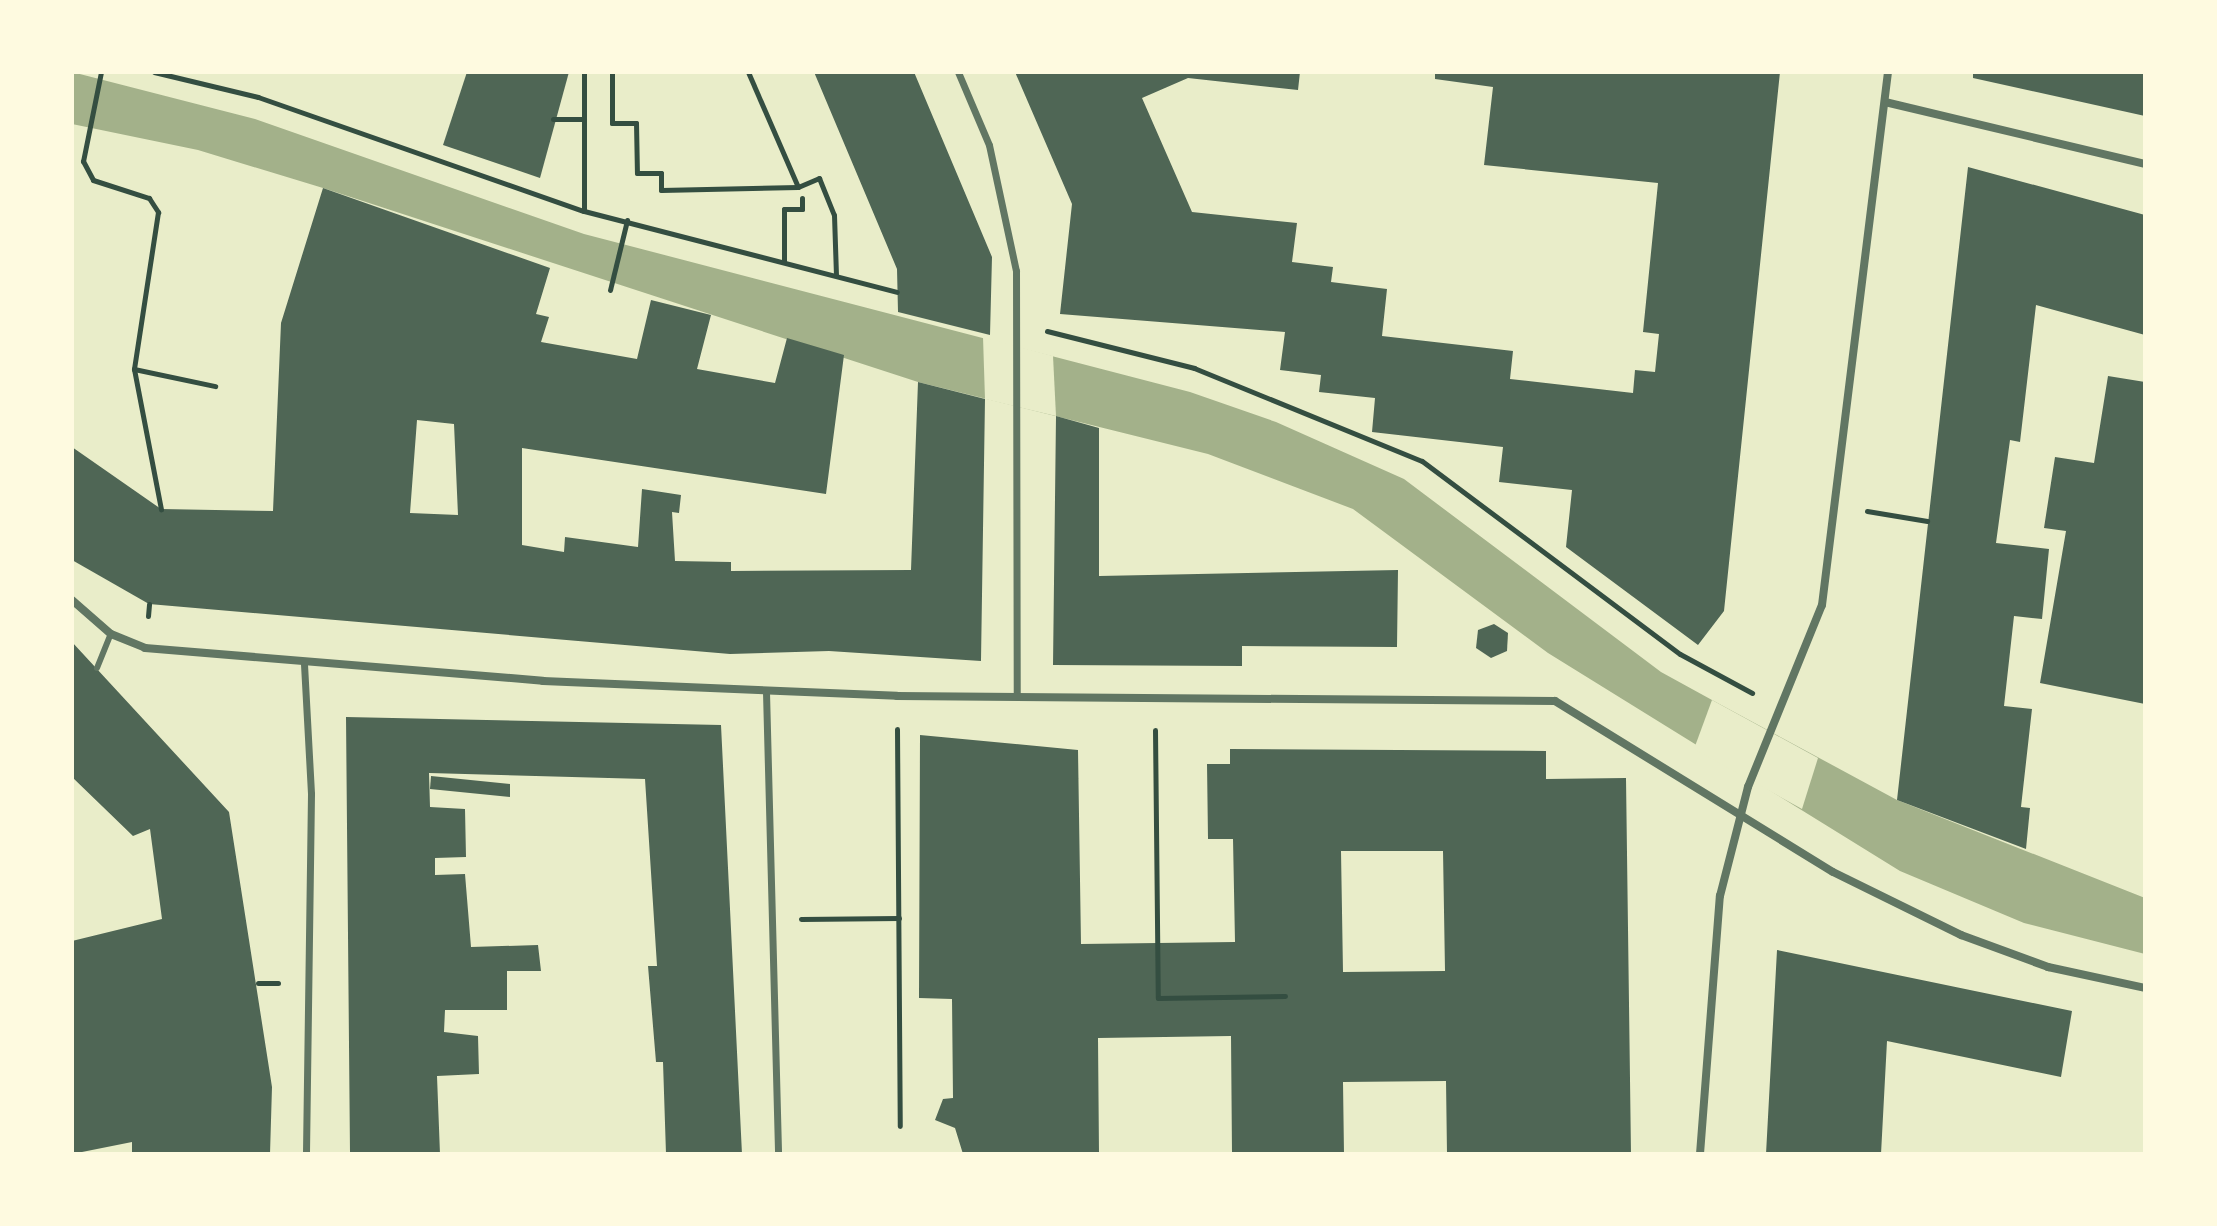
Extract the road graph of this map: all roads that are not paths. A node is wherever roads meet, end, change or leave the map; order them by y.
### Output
1 (958, 72) edge
2 (1888, 72) edge
3 (1885, 102) junction
4 (2145, 164) edge
5 (72, 600) edge
6 (111, 634) junction
7 (304, 664) junction
8 (97, 668) dead end
9 (766, 692) junction
10 (1017, 696) junction
11 (1740, 818) junction
12 (2145, 988) edge
13 (306, 1154) edge
14 (778, 1154) edge
15 (1700, 1154) edge

1 - 10 street
2 - 3 street
3 - 4 street
3 - 11 street
5 - 6 street
6 - 7 street
6 - 8 lane
7 - 9 street
7 - 13 street
9 - 10 street
9 - 14 street
10 - 11 street
11 - 12 street
11 - 15 street

